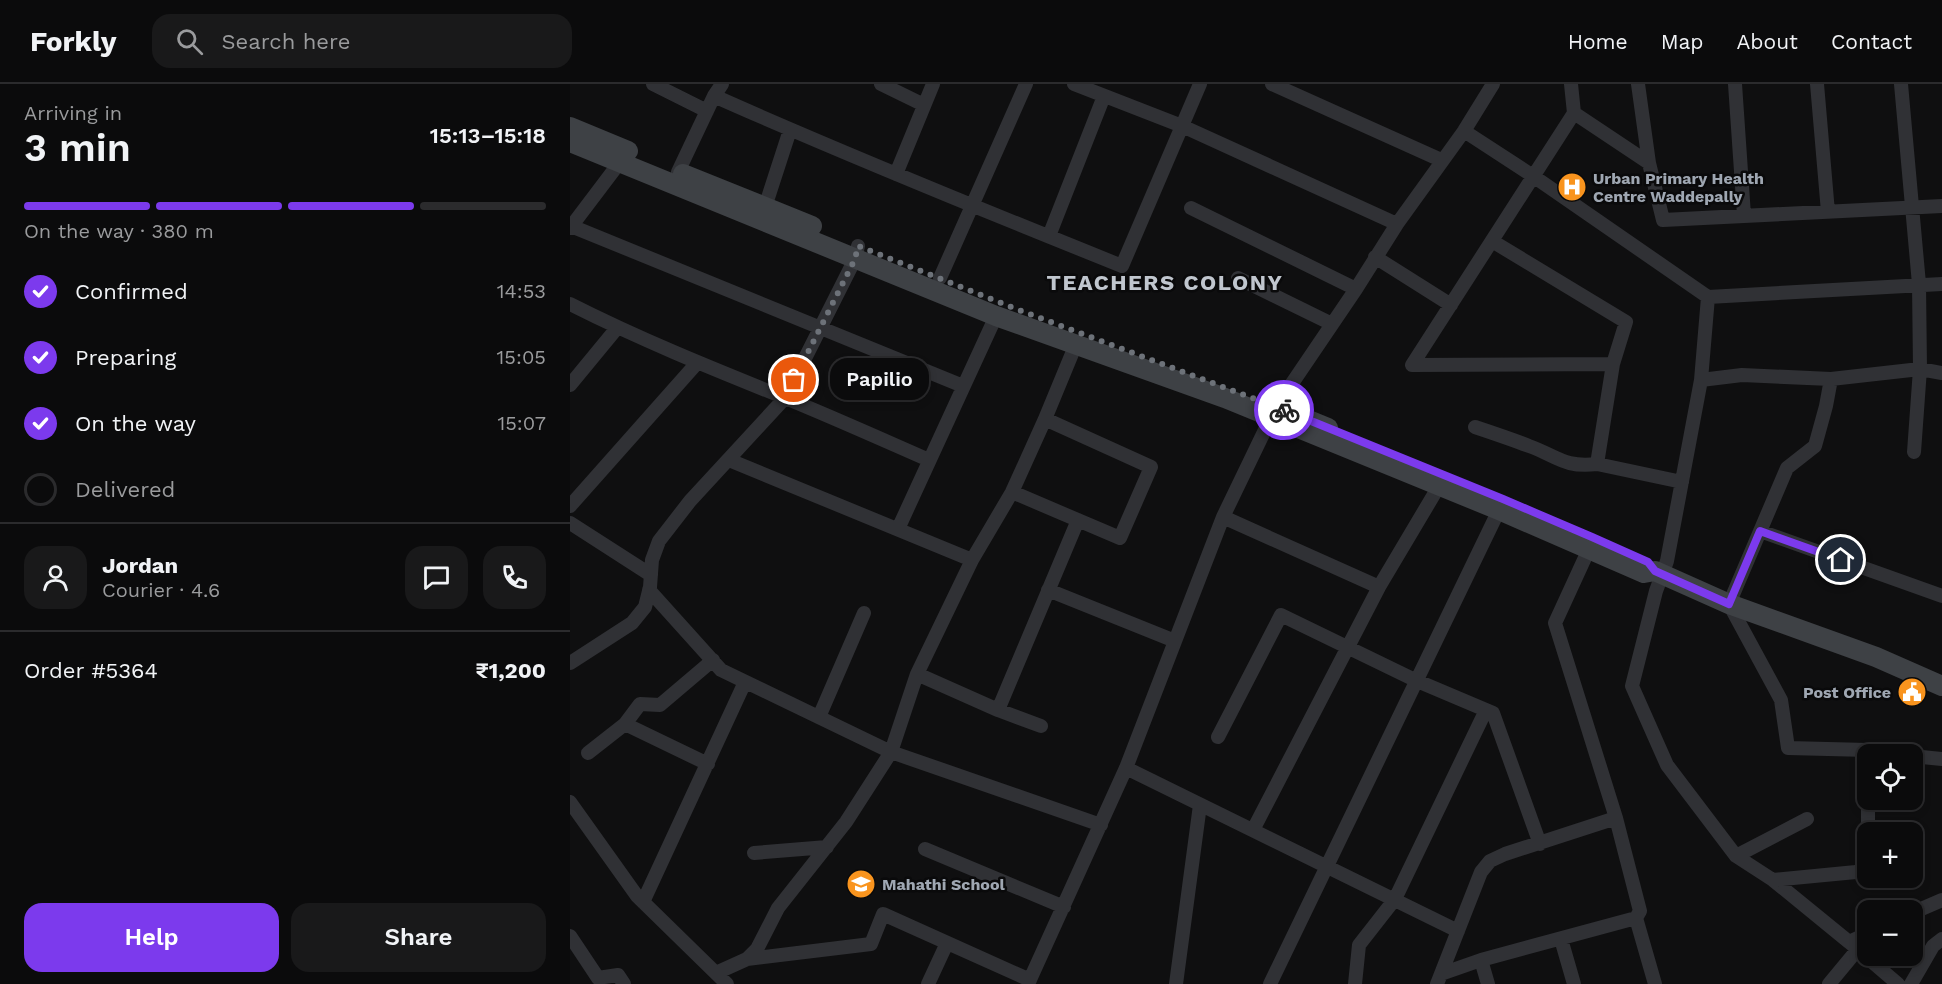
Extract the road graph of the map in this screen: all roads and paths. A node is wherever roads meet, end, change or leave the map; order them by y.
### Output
1 (653, 84) edge
2 (722, 84) edge
3 (881, 84) edge
4 (933, 84) edge
5 (1026, 84) edge
6 (1074, 84) edge
7 (1200, 84) edge
8 (1272, 84) edge
9 (1493, 84) edge
10 (1571, 84) edge
11 (1638, 84) edge
12 (1735, 84) edge
13 (1818, 84) edge
14 (1901, 84) edge
15 (714, 96) junction
16 (1104, 96) junction
17 (924, 105) junction
18 (707, 111) junction
19 (1574, 113) junction
20 (1182, 126) junction
21 (570, 127) edge
22 (790, 130) junction
23 (1464, 131) junction
24 (570, 142) edge
25 (1442, 160) junction
26 (620, 162) junction
27 (1649, 163) junction
28 (678, 172) junction
29 (896, 174) junction
30 (1533, 176) junction
31 (972, 206) junction
32 (1942, 206) edge
33 (765, 207) junction
34 (1191, 208) dead end
35 (1912, 208) junction
36 (1828, 212) junction
37 (1744, 215) junction
38 (1396, 224) junction
39 (571, 227) edge
40 (1048, 236) junction
41 (1492, 241) junction
42 (856, 252) junction
43 (1375, 257) junction
44 (940, 278) junction
45 (1238, 278) dead end
46 (1919, 284) junction
47 (1942, 284) edge
48 (1356, 289) junction
49 (1708, 297) junction
50 (570, 304) edge
51 (1451, 305) junction
52 (996, 316) junction
53 (1332, 324) junction
54 (617, 328) junction
55 (820, 328) junction
56 (1076, 344) junction
57 (697, 363) junction
58 (1613, 364) junction
59 (1920, 369) junction
60 (1942, 373) edge
61 (1701, 380) junction
62 (1831, 380) junction
63 (570, 385) edge
64 (963, 386) junction
65 (785, 398) junction
66 (1274, 413) junction
67 (1045, 419) junction
68 (1475, 428) dead end
69 (1914, 452) dead end
70 (729, 460) junction
71 (929, 460) junction
72 (1597, 464) junction
73 (1682, 482) junction
74 (1439, 486) junction
75 (1012, 492) junction
76 (570, 506) edge
77 (1499, 510) junction
78 (1223, 517) junction
79 (1078, 520) junction
80 (570, 523) edge
81 (898, 529) junction
82 (1760, 531) junction
83 (1589, 549) junction
84 (972, 560) junction
85 (1659, 573) junction
86 (651, 575) junction
87 (1379, 587) junction
88 (649, 590) junction
89 (1048, 590) junction
90 (1942, 596) edge
91 (1729, 604) junction
92 (864, 613) dead end
93 (1174, 641) junction
94 (1348, 646) junction
95 (713, 660) junction
96 (570, 663) edge
97 (917, 674) junction
98 (1415, 680) junction
99 (745, 682) junction
100 (1942, 686) edge
101 (998, 710) junction
102 (1486, 710) junction
103 (819, 717) junction
104 (625, 724) junction
105 (1041, 726) dead end
106 (1218, 737) dead end
107 (1857, 751) edge
108 (891, 752) junction
109 (588, 753) dead end
110 (1923, 757) edge
111 (1942, 759) edge
112 (708, 764) junction
113 (1126, 768) junction
114 (570, 802) edge
115 (1200, 805) junction
116 (1616, 818) junction
117 (1807, 819) dead end
118 (1101, 825) junction
119 (1253, 831) junction
120 (1540, 844) junction
121 (827, 846) junction
122 (925, 849) dead end
123 (754, 853) dead end
124 (1736, 856) junction
125 (1326, 866) junction
126 (1857, 872) edge
127 (1773, 880) junction
128 (1395, 899) junction
129 (1942, 900) edge
130 (643, 902) junction
131 (1064, 907) junction
132 (1923, 908) edge
133 (1635, 918) junction
134 (1458, 931) junction
135 (570, 936) edge
136 (1561, 939) junction
137 (1942, 939) edge
138 (1857, 942) edge
139 (947, 943) junction
140 (1854, 945) junction
141 (747, 959) junction
142 (1481, 960) junction
143 (716, 973) junction
144 (1439, 979) edge
145 (1029, 982) edge
146 (624, 984) edge
147 (727, 984) edge
148 (928, 984) edge
149 (1176, 984) edge
150 (1270, 984) edge
151 (1355, 984) edge
152 (1488, 984) edge
153 (1575, 984) edge
154 (1655, 984) edge
155 (1828, 984) edge
156 (1898, 984) edge
157 (1911, 984) edge

1 - 18 street
2 - 15 street
3 - 17 street
4 - 17 street
5 - 31 street
6 - 16 street
7 - 20 street
8 - 25 street
9 - 23 street
10 - 19 street
11 - 27 street
12 - 37 street
13 - 36 street
14 - 35 street
15 - 18 street
15 - 22 street
16 - 20 street
16 - 40 street
17 - 29 street
18 - 28 street
19 - 27 street
19 - 30 street
20 - 38 street
20 - 40 street
21 - 28 street
22 - 29 street
22 - 33 street
23 - 25 street
23 - 30 street
24 - 26 street
25 - 38 street
26 - 39 street
26 - 42 street
27 - 37 street
28 - 33 street
29 - 31 street
30 - 41 street
30 - 49 street
31 - 40 street
31 - 44 street
32 - 35 street
33 - 42 street
34 - 48 street
35 - 36 street
35 - 46 street
36 - 37 street
38 - 43 street
39 - 55 street
41 - 51 street
41 - 58 street
42 - 44 street
42 - 52 street
42 - 55 street
43 - 48 street
43 - 51 street
44 - 66 street
45 - 53 street
46 - 47 street
46 - 49 street
46 - 59 street
48 - 53 street
49 - 61 street
50 - 54 street
51 - 58 street
52 - 56 street
52 - 64 street
53 - 66 street
54 - 57 street
54 - 63 street
55 - 64 street
55 - 65 street
56 - 66 street
56 - 67 street
57 - 65 street
57 - 76 street
58 - 72 street
59 - 60 street
59 - 62 street
59 - 69 street
61 - 62 street
61 - 73 street
62 - 82 street
64 - 71 street
65 - 70 street
65 - 71 street
66 - 74 street
66 - 78 street
66 - 85 street
67 - 75 street
67 - 79 street
68 - 72 street
70 - 81 street
70 - 86 street
71 - 81 street
72 - 73 street
73 - 85 street
74 - 77 street
74 - 87 street
75 - 79 street
75 - 84 street
77 - 83 street
77 - 98 street
78 - 87 street
78 - 93 street
79 - 89 street
80 - 86 street
81 - 84 street
82 - 90 street
82 - 91 street
83 - 85 street
83 - 116 street
84 - 97 street
85 - 91 street
85 - 124 street
86 - 88 street
87 - 94 street
88 - 95 street
88 - 96 street
89 - 93 street
89 - 101 street
91 - 100 street
91 - 107 street
92 - 103 street
93 - 113 street
94 - 98 street
94 - 106 street
94 - 119 street
95 - 99 street
95 - 104 street
97 - 101 street
97 - 108 street
98 - 102 street
98 - 125 street
99 - 103 street
99 - 112 street
101 - 105 street
102 - 120 street
102 - 128 street
103 - 108 street
104 - 109 street
104 - 112 street
108 - 118 street
108 - 121 street
110 - 111 street
112 - 130 street
113 - 115 street
113 - 118 street
114 - 130 street
115 - 119 street
115 - 149 street
116 - 120 street
116 - 133 street
117 - 124 street
118 - 131 street
119 - 125 street
120 - 134 street
121 - 123 street
121 - 141 street
122 - 131 street
124 - 127 street
125 - 128 street
125 - 150 street
126 - 127 street
127 - 140 street
128 - 134 street
128 - 151 street
129 - 132 street
130 - 143 street
131 - 145 street
133 - 136 street
133 - 154 street
134 - 144 street
135 - 146 street
136 - 142 street
136 - 153 street
137 - 157 street
138 - 140 street
139 - 141 street
139 - 145 street
139 - 148 street
140 - 155 street
140 - 156 street
141 - 143 street
142 - 144 street
142 - 152 street
143 - 147 street

